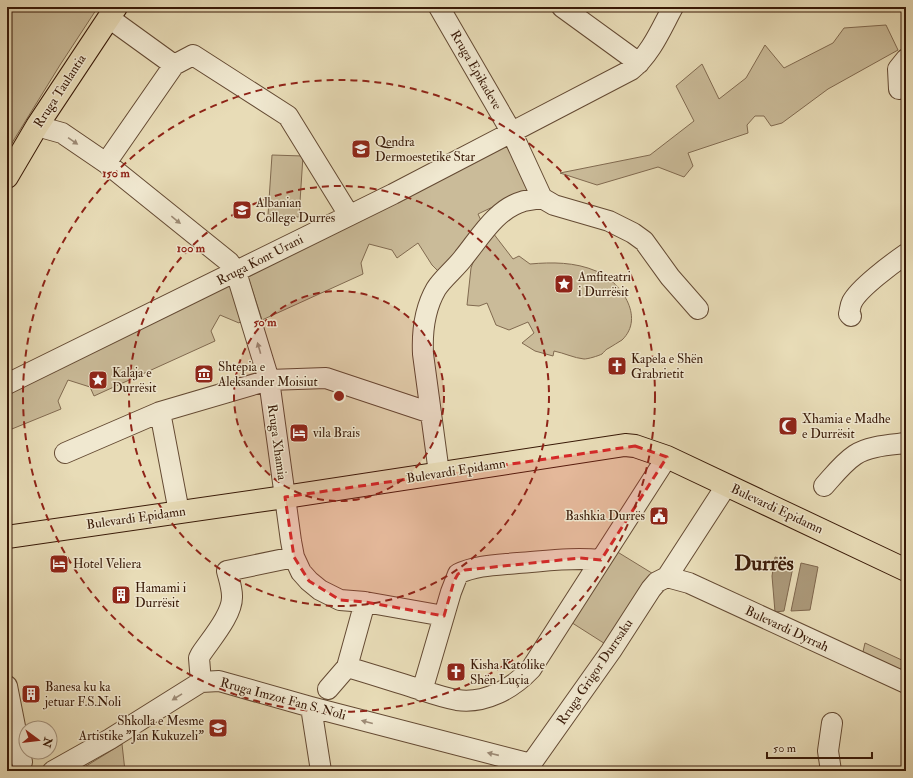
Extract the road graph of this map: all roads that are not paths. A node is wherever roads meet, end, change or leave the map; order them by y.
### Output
1 (439, 7) edge
2 (562, 7) edge
3 (673, 7) edge
4 (112, 12) edge
5 (906, 59) edge
6 (639, 63) junction
7 (174, 65) junction
8 (899, 89) dead end
9 (37, 126) junction
10 (512, 133) junction
11 (106, 163) junction
12 (7, 177) edge
13 (542, 198) junction
14 (349, 215) junction
15 (906, 254) edge
16 (236, 272) junction
17 (698, 309) dead end
18 (851, 316) dead end
19 (268, 380) junction
20 (7, 384) edge
21 (160, 412) junction
22 (430, 413) junction
23 (906, 443) edge
24 (64, 453) dead end
25 (666, 457) junction
26 (439, 473) junction
27 (726, 486) junction
28 (824, 486) dead end
29 (285, 497) junction
30 (179, 512) junction
31 (7, 537) edge
32 (294, 557) junction
33 (601, 560) junction
34 (906, 570) edge
35 (667, 577) junction
36 (366, 602) junction
37 (444, 616) junction
38 (347, 667) junction
39 (201, 682) junction
40 (906, 683) edge
41 (7, 686) edge
42 (328, 689) dead end
43 (422, 691) junction
44 (311, 707) junction
45 (832, 722) dead end
46 (22, 762) dead end
47 (528, 767) edge
48 (53, 771) edge
49 (321, 771) edge
50 (831, 771) edge

1 - 10 street, Rruga Epikadeve
2 - 6 street
3 - 6 street, Rruga Kont Urani
4 - 7 street
4 - 9 main road, Rruga Taulantia
5 - 8 street
6 - 10 street, Rruga Kont Urani
7 - 11 street
7 - 14 street
9 -> 11 street
9 - 12 main road, Rruga Taulantia
10 - 13 street, Rruga Epikadeve
10 - 14 street, Rruga Kont Urani
11 -> 16 street
13 - 17 street
13 - 22 street
14 - 16 street, Rruga Kont Urani
15 - 18 street
19 -> 16 street, Rruga Xhamia
16 - 20 street, Rruga Kont Urani
19 - 21 street
19 - 22 street
19 - 29 street, Rruga Xhamia
21 - 24 street
21 - 30 street
22 - 26 street
23 - 28 street
25 - 26 main road, Bulevardi Epidamn
25 - 27 main road, Bulevardi Epidamn
25 - 33 street
26 - 29 main road, Bulevardi Epidamn
27 - 34 main road, Bulevardi Epidamn
27 - 35 street
29 - 30 main road, Bulevardi Epidamn
29 - 32 street, Rruga Xhamia
30 - 31 main road, Bulevardi Epidamn
32 - 36 street, Rruga Xhamia
32 - 39 street
33 - 37 street
33 - 43 street
35 - 40 street, Bulevardi Dyrrah
35 - 47 street, Rruga Grigor Durrsaku
36 - 37 street, Rruga Xhamia
36 - 38 street
37 - 43 street
38 - 42 street
38 - 43 street
39 - 44 street, Rruga Imzot Fan S. Noli
39 -> 48 street, Rruga Imzot Fan S. Noli
41 - 46 street
47 -> 44 street, Rruga Imzot Fan S. Noli
44 - 49 street
45 - 50 street

